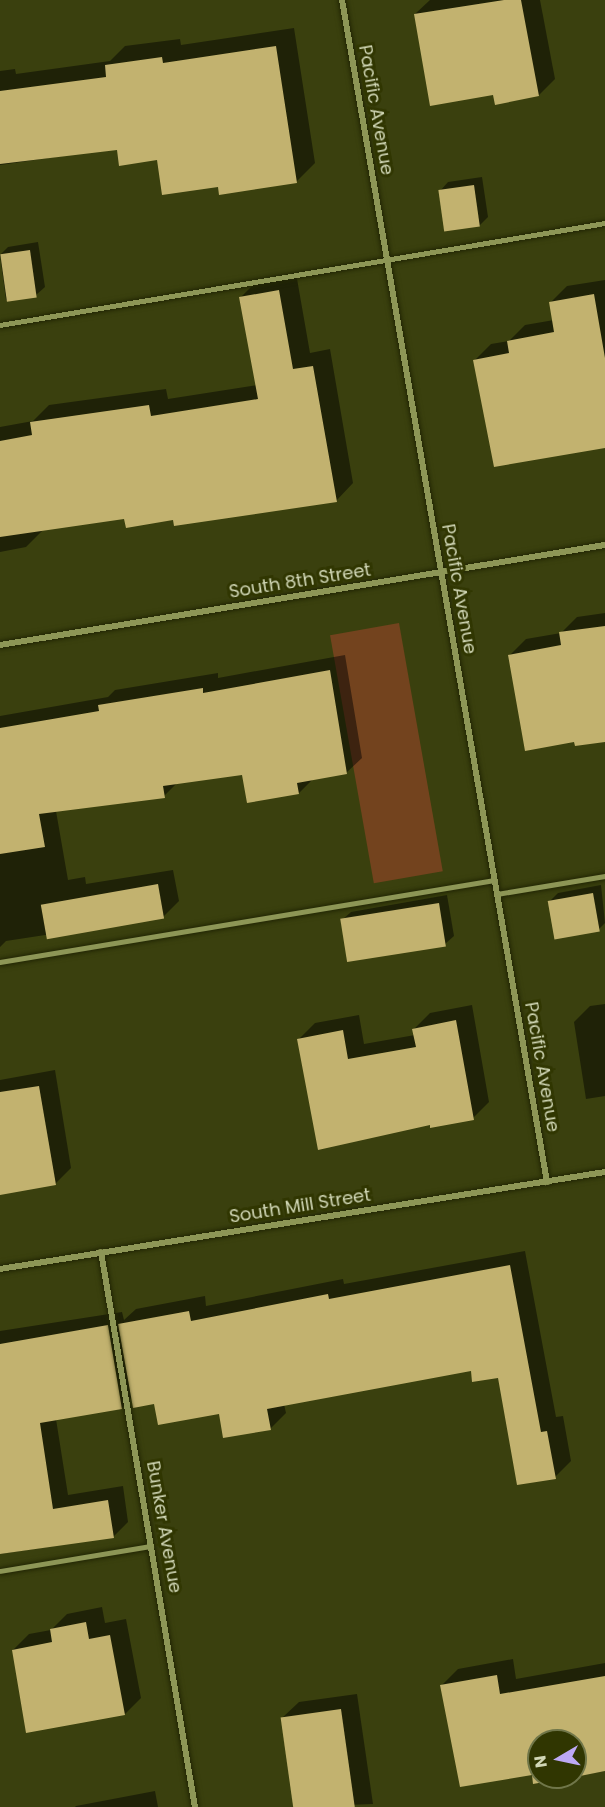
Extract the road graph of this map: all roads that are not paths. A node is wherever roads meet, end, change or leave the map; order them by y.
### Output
1 (342, 0) edge
2 (605, 223) edge
3 (387, 261) junction
4 (0, 325) edge
5 (605, 545) edge
6 (441, 573) junction
7 (0, 645) edge
8 (605, 876) edge
9 (494, 880) junction
10 (497, 894) junction
11 (0, 962) edge
12 (605, 1172) edge
13 (547, 1182) junction
14 (101, 1252) junction
15 (0, 1269) edge
16 (152, 1546) junction
17 (0, 1571) edge
18 (195, 1807) edge

1 - 3 street, Pacific Avenue
2 - 3 lane
3 - 4 lane
3 - 6 street, Pacific Avenue
5 - 6 street, South 8th Street
6 - 7 street, South 8th Street
6 - 9 street, Pacific Avenue
8 - 10 lane
9 - 10 street, Pacific Avenue
9 - 11 lane
10 - 13 street, Pacific Avenue
12 - 13 street, South Mill Street
13 - 14 street, South Mill Street
14 - 15 street, South Mill Street
14 - 16 street, Bunker Avenue
16 - 17 lane
16 - 18 street, Bunker Avenue

